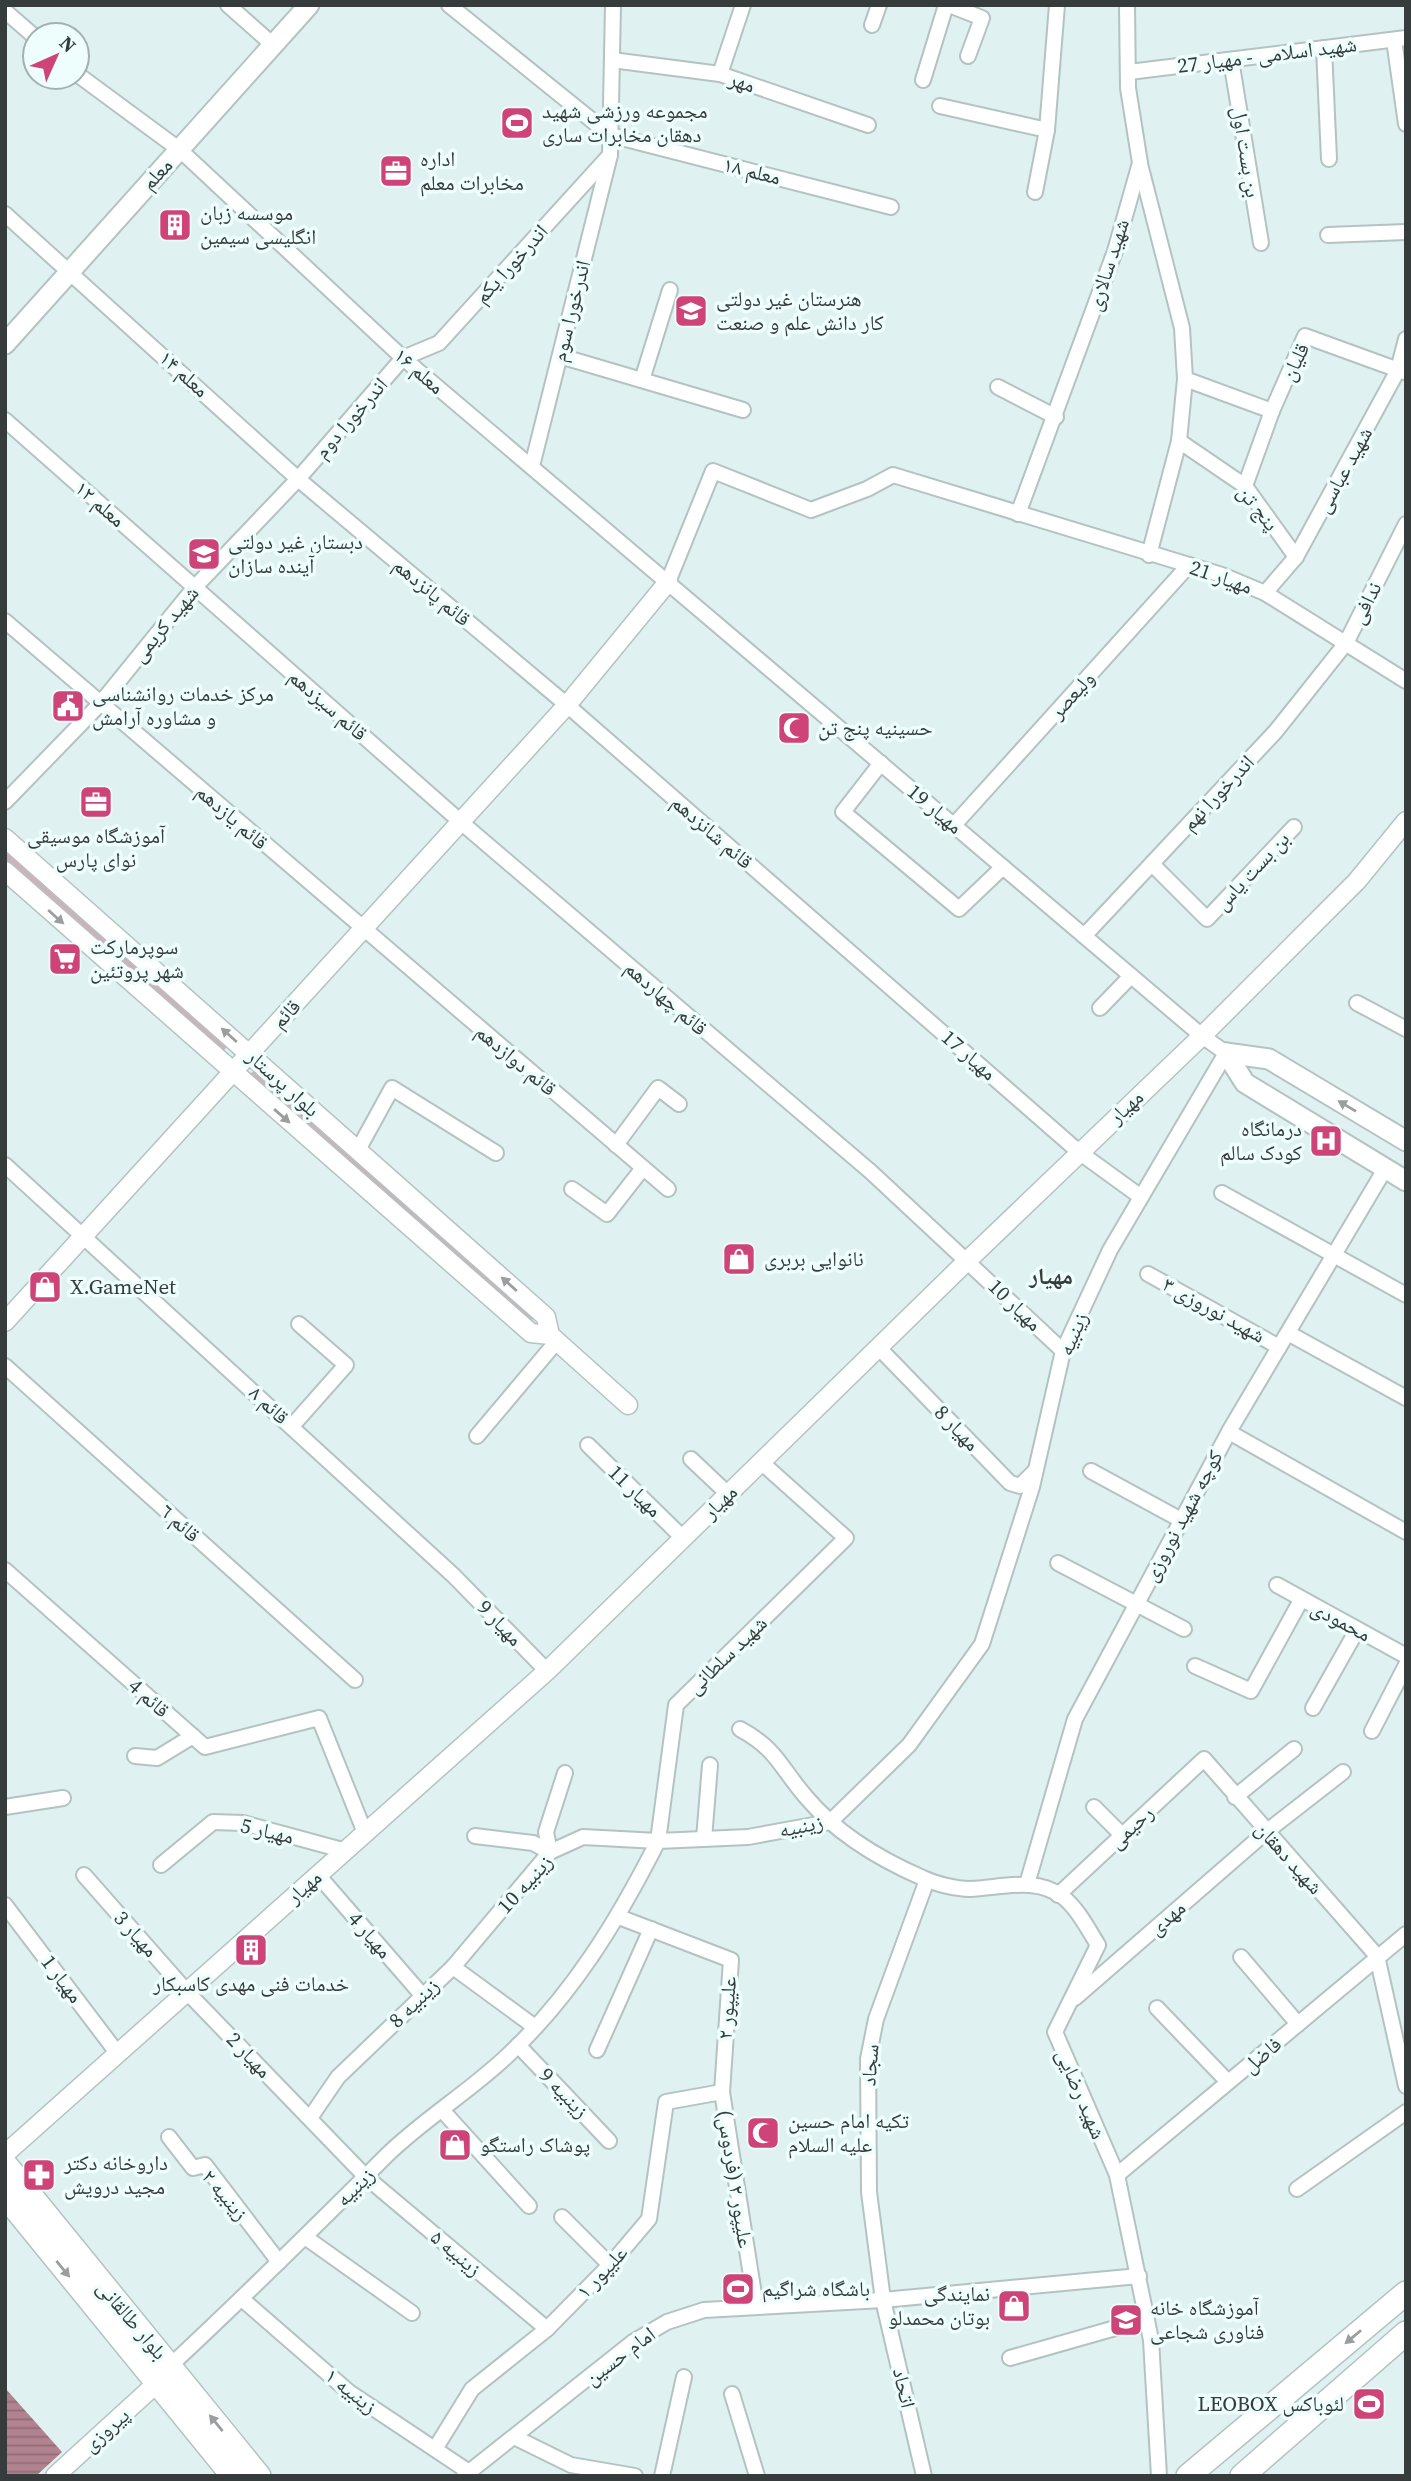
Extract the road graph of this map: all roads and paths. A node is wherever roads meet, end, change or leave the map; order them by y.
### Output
1 (228, 5) edge
2 (309, 5) edge
3 (449, 5) edge
4 (612, 5) edge
5 (743, 5) edge
6 (879, 5) edge
7 (948, 5) edge
8 (1057, 5) edge
9 (1127, 5) edge
10 (5, 11) edge
11 (21, 25) edge
12 (872, 25) dead end
13 (1400, 39) edge
14 (272, 44) junction
15 (1324, 48) junction
16 (968, 56) dead end
17 (612, 60) junction
18 (1231, 60) junction
19 (1129, 72) junction
20 (720, 74) junction
21 (923, 80) dead end
22 (91, 84) edge
23 (940, 106) dead end
24 (1406, 124) edge
25 (868, 125) dead end
26 (1046, 130) junction
27 (610, 135) junction
28 (180, 150) junction
29 (610, 155) junction
30 (1329, 159) dead end
31 (1140, 163) junction
32 (1035, 192) dead end
33 (891, 207) dead end
34 (5, 215) edge
35 (1406, 232) edge
36 (1328, 235) dead end
37 (1261, 243) dead end
38 (69, 270) junction
39 (670, 290) dead end
40 (1406, 339) edge
41 (5, 344) edge
42 (560, 356) junction
43 (403, 358) junction
44 (1402, 371) edge
45 (1185, 379) junction
46 (642, 380) junction
47 (998, 387) dead end
48 (743, 410) dead end
49 (1272, 411) junction
50 (1056, 417) junction
51 (5, 420) edge
52 (1179, 441) junction
53 (532, 466) junction
54 (298, 479) junction
55 (1245, 486) junction
56 (1018, 514) junction
57 (1406, 524) edge
58 (1149, 555) junction
59 (1296, 557) junction
60 (1189, 565) junction
61 (668, 582) junction
62 (195, 587) junction
63 (1265, 593) junction
64 (5, 621) edge
65 (1346, 643) junction
66 (1406, 681) edge
67 (100, 704) junction
68 (567, 705) junction
69 (881, 763) junction
70 (5, 802) edge
71 (1406, 821) edge
72 (461, 823) junction
73 (954, 825) junction
74 (1294, 827) dead end
75 (5, 838) edge
76 (1152, 864) junction
77 (1003, 867) junction
78 (5, 871) edge
79 (364, 931) junction
80 (1084, 936) junction
81 (858, 959) joint
82 (1131, 976) junction
83 (1357, 1003) dead end
84 (1100, 1008) dead end
85 (1406, 1029) edge
86 (1202, 1036) junction
87 (1226, 1053) junction
88 (249, 1054) junction
89 (232, 1073) junction
90 (679, 1104) dead end
91 (1406, 1141) edge
92 (616, 1145) junction
93 (358, 1150) junction
94 (1079, 1152) junction
95 (496, 1153) dead end
96 (5, 1165) edge
97 (643, 1168) junction
98 (1385, 1170) junction
99 (1406, 1181) edge
100 (572, 1189) dead end
101 (668, 1189) dead end
102 (1222, 1193) dead end
103 (1141, 1197) junction
104 (84, 1234) junction
105 (1335, 1257) junction
106 (968, 1259) junction
107 (1148, 1274) dead end
108 (1406, 1295) edge
109 (5, 1322) edge
110 (299, 1324) dead end
111 (1288, 1333) junction
112 (553, 1338) junction
113 (1279, 1347) junction
114 (878, 1348) junction
115 (1063, 1352) junction
116 (5, 1366) edge
117 (1406, 1398) edge
118 (628, 1405) dead end
119 (292, 1426) junction
120 (1229, 1432) junction
121 (477, 1436) dead end
122 (588, 1445) dead end
123 (691, 1460) dead end
124 (761, 1462) junction
125 (1037, 1468) junction
126 (1091, 1471) dead end
127 (728, 1494) junction
128 (1181, 1520) junction
129 (1406, 1532) edge
130 (683, 1538) junction
131 (1058, 1563) dead end
132 (5, 1570) edge
133 (454, 1576) joint
134 (1277, 1585) dead end
135 (1301, 1600) junction
136 (1136, 1604) junction
137 (1184, 1629) dead end
138 (1357, 1630) junction
139 (1406, 1656) edge
140 (1406, 1665) edge
141 (1195, 1666) dead end
142 (547, 1671) junction
143 (355, 1680) dead end
144 (1313, 1708) dead end
145 (740, 1730) dead end
146 (1372, 1731) dead end
147 (192, 1736) junction
148 (1294, 1749) dead end
149 (135, 1756) dead end
150 (1204, 1759) joint
151 (710, 1765) dead end
152 (1343, 1772) dead end
153 (565, 1773) dead end
154 (1235, 1797) junction
155 (63, 1798) dead end
156 (5, 1807) edge
157 (1094, 1807) dead end
158 (830, 1822) junction
159 (1266, 1832) junction
160 (365, 1833) junction
161 (1122, 1835) junction
162 (475, 1836) dead end
163 (704, 1839) junction
164 (658, 1841) junction
165 (346, 1850) junction
166 (550, 1852) junction
167 (161, 1865) dead end
168 (84, 1875) dead end
169 (318, 1875) junction
170 (927, 1880) junction
171 (1027, 1884) junction
172 (1058, 1895) junction
173 (5, 1905) edge
174 (619, 1917) junction
175 (651, 1929) junction
176 (1406, 1934) edge
177 (1377, 1956) junction
178 (1241, 1957) dead end
179 (453, 1967) junction
180 (187, 1992) junction
181 (422, 1995) junction
182 (1069, 2004) junction
183 (1157, 2008) dead end
184 (1298, 2024) junction
185 (535, 2027) junction
186 (1399, 2028) edge
187 (518, 2045) junction
188 (597, 2050) dead end
189 (118, 2054) junction
190 (1228, 2082) junction
191 (1406, 2086) edge
192 (722, 2092) junction
193 (442, 2110) junction
194 (1406, 2112) edge
195 (310, 2118) junction
196 (169, 2137) dead end
197 (609, 2141) dead end
198 (5, 2154) edge
199 (5, 2164) edge
200 (1117, 2175) junction
201 (366, 2177) junction
202 (1297, 2189) dead end
203 (5, 2196) edge
204 (529, 2206) dead end
205 (562, 2217) dead end
206 (49, 2235) junction
207 (305, 2237) junction
208 (279, 2262) junction
209 (610, 2265) junction
210 (1139, 2276) junction
211 (1406, 2293) edge
212 (242, 2299) junction
213 (883, 2300) junction
214 (755, 2307) junction
215 (412, 2313) dead end
216 (1147, 2319) junction
217 (547, 2329) junction
218 (1406, 2333) edge
219 (1010, 2358) dead end
220 (164, 2374) junction
221 (684, 2376) dead end
222 (732, 2394) dead end
223 (516, 2438) junction
224 (435, 2449) junction
225 (466, 2474) edge
226 (55, 2476) edge
227 (233, 2476) edge
228 (259, 2476) edge
229 (635, 2476) edge
230 (662, 2476) edge
231 (757, 2476) edge
232 (924, 2476) edge
233 (1158, 2476) edge
234 (1188, 2476) edge
235 (1242, 2476) edge

1 - 14 street
2 - 14 main road, معلم
3 - 27 street, معلم ۱۸
4 - 17 street, اندرخورا سوم
5 - 20 street
6 - 12 street
7 - 16 street
7 - 21 street
8 - 26 street
9 - 19 street, شهید سالاری
10 - 11 street
13 - 15 street, شهید اسلامی - مهیار 27
13 - 24 street
14 - 28 main road, معلم
15 - 18 street, شهید اسلامی - مهیار 27
15 - 30 street
17 - 20 street, مهر
17 - 27 street, اندرخورا سوم
18 - 19 street, شهید اسلامی - مهیار 27
18 - 37 street, بن بست اول
19 - 31 street, شهید سالاری
20 - 25 street, مهر
22 - 28 street, معلم ۱۶
23 - 26 street
26 - 32 street
27 - 29 street, اندرخورا سوم
27 - 33 street, معلم ۱۸
28 - 38 main road, معلم
28 - 43 street, معلم ۱۶
29 - 42 street, اندرخورا سوم
29 - 43 street, اندرخورا یکم
31 - 45 street
31 - 50 street, شهید سالاری
34 - 38 street, معلم ۱۴
35 - 36 street
38 - 41 main road, معلم
38 - 54 street, معلم ۱۴
39 - 46 street
40 - 44 street, شهید عباسی
42 - 46 street
42 - 53 street, اندرخورا سوم
43 - 53 street, معلم ۱۶
43 - 54 street, اندرخورا دوم
44 - 49 street, قلیان
44 - 59 street, شهید عباسی
45 - 49 street
45 - 52 street
46 - 48 street
47 - 50 street
49 - 55 street, قلیان
50 - 56 street, شهید سالاری
51 - 62 street, معلم ١٢
52 - 55 street, پنج تن
52 - 58 street
53 - 61 street, معلم ۱۶
54 - 62 street, شهید کریمی
54 - 68 street, قائم پانزدهم
55 - 59 street, پنج تن
56 - 58 street, مهیار 21
56 - 61 street, مهیار 21
57 - 65 street, ندافی
58 - 60 street, مهیار 21
59 - 63 street, شهید عباسی
60 - 63 street, مهیار 21
60 - 73 street, ولیعصر
61 - 68 street, قائم
61 - 69 street, مهیار 19
62 - 67 street, شهید کریمی
62 - 72 street, قائم سیزدهم
63 - 65 street, مهیار 21
64 - 67 street, قائم یازدهم
65 - 66 street, مهیار 21
65 - 76 street, اندرخورا نهم
67 - 70 street, شهید کریمی
67 - 79 street, قائم یازدهم
68 - 72 street, قائم
68 - 81 street, قائم شانزدهم
69 - 73 street, مهیار 19
69 - 77 street
71 - 86 street, مهیار
72 - 79 street, قائم
72 - 106 street, قائم چهاردهم
73 - 77 street, مهیار 19
74 - 76 street, بن بست یاس
88 -> 75 street, بلوار پرستار
76 - 80 street, اندرخورا نهم
77 - 80 street, مهیار 19
78 -> 89 street, بلوار پرستار
79 - 88 street, قائم
79 - 92 street, قائم دوازدهم
80 - 82 street, مهیار 19
81 - 94 street, مهیار 17
82 - 84 street
82 - 86 street, مهیار 19
83 - 85 street
86 - 87 street, مهیار 19
86 - 94 street, مهیار
91 -> 87 main road
87 - 98 main road
87 - 103 street, زینبیه
88 - 89 street, قائم
88 - 93 street, بلوار پرستار
89 - 104 street, قائم
89 -> 112 street, بلوار پرستار
90 - 92 street
92 - 97 street, قائم دوازدهم
93 - 95 street
112 -> 93 street, بلوار پرستار
94 - 103 street, مهیار 17
94 - 106 street, مهیار
96 - 104 street, قائم ٨
97 - 100 street
97 - 101 street, قائم دوازدهم
98 - 99 main road
98 - 105 street, کوچه شهید نوروزی
102 - 105 street
103 - 115 street, زینبیه
104 - 109 street, قائم
104 - 119 street, قائم ٨
105 - 108 street
105 - 111 street, کوچه شهید نوروزی
106 - 114 street, مهیار
106 - 115 street, مهیار 10
107 - 113 street, شهید نوروزی ۳
110 - 119 street
111 - 113 street, کوچه شهید نوروزی
111 - 117 street
112 - 118 street, بلوار پرستار
112 - 121 street
113 - 120 street, کوچه شهید نوروزی
114 - 124 street, مهیار
114 - 125 street, مهیار 8
115 - 125 street, زینبیه
116 - 143 street, قائم ٦
119 - 133 street, قائم ٨
120 - 128 street, کوچه شهید نوروزی
120 - 129 street
122 - 130 street, مهیار 11
123 - 127 street
124 - 127 street, مهیار
124 - 164 street, شهید سلطانی
125 - 158 street, زینبیه
126 - 128 street
127 - 130 street, مهیار
128 - 136 street, کوچه شهید نوروزی
130 - 142 street, مهیار
131 - 136 street
132 - 147 street, قائم 4
133 - 142 street, مهیار 9
134 - 135 street, محمودی
135 - 138 street, محمودی
135 - 141 street
136 - 137 street
136 - 171 street, کوچه شهید نوروزی
138 - 139 street, محمودی
138 - 144 street
140 - 146 street
142 - 160 street, مهیار
145 - 158 street
147 - 149 street
147 - 160 street, قائم 4
148 - 154 street
150 - 154 street, شهید دهقان
150 - 161 street, رحیمی
151 - 163 street
152 - 159 street, مهدی
153 - 166 street
154 - 159 street, شهید دهقان
155 - 156 street
157 - 161 street
158 - 163 street, زینبیه
158 - 170 street, شهید رضایی
159 - 177 street, شهید دهقان
159 - 182 street, مهدی
160 - 165 street, مهیار
161 - 172 street, رحیمی
162 - 166 street
163 - 164 street, زینبیه
164 - 166 street, زینبیه 10
164 - 174 street, زینبیه
165 - 167 street, مهیار 5
165 - 169 street, مهیار
166 - 179 street, زینبیه 10
168 - 180 street, مهیار 3
169 - 180 street, مهیار
169 - 181 street, مهیار 4
170 - 171 street, شهید رضایی
170 - 213 street, سجاد
171 - 172 street, شهید رضایی
172 - 182 street, شهید رضایی
173 - 189 street, مهیار 1
174 - 175 street, علیپور ۲
174 - 185 street, زینبیه
175 - 188 street
175 - 192 street, علیپور ۲
176 - 177 street, فاضل
177 - 184 street, فاضل
177 - 186 street
178 - 184 street
179 - 181 street, زینبیه 8
179 - 185 street, زینبیه 8
180 - 189 street, مهیار
180 - 195 street, مهیار 2
181 - 195 street, زینبیه 8
182 - 200 street, شهید رضایی
183 - 190 street
184 - 190 street, فاضل
185 - 187 street, زینبیه
186 - 191 street
187 - 193 street, زینبیه
187 - 197 street, زینبیه 9
189 - 198 street, مهیار
190 - 200 street, فاضل
192 - 209 street, علیپور ۱
192 - 214 street, علیپور ۲ (فردوس)
193 - 201 street, زینبیه
193 - 204 street
194 - 202 street
195 - 201 street, مهیار 2
196 - 208 street, زینبیه ۲
199 - 206 main road, بلوار طالقانی
200 - 210 street, شهید رضایی
201 - 207 street, زینبیه
201 - 217 street, زینبیه ۵
203 - 206 main road, بلوار طالقانی
205 - 209 street
206 - 220 main road, بلوار طالقانی
207 - 208 street, زینبیه
207 - 215 street
208 - 212 street, زینبیه
209 - 217 street, علیپور ۱
210 - 213 street, امام حسین
210 - 216 street, شهید رضایی
211 -> 234 main road
212 - 220 street, زینبیه
212 - 224 street, زینبیه ۱
213 - 214 street, امام حسین
213 - 232 street, اتحاد
214 - 223 street, امام حسین
216 - 219 street
216 - 233 street, شهید رضایی
217 - 224 street, علیپور ۱
218 - 235 main road
220 - 226 street, پیروزی
220 - 227 main road, بلوار طالقانی
228 -> 220 main road, بلوار طالقانی
221 - 230 street
222 - 231 street
223 - 225 street, امام حسین
223 - 229 street
224 - 225 street, زینبیه ۱

